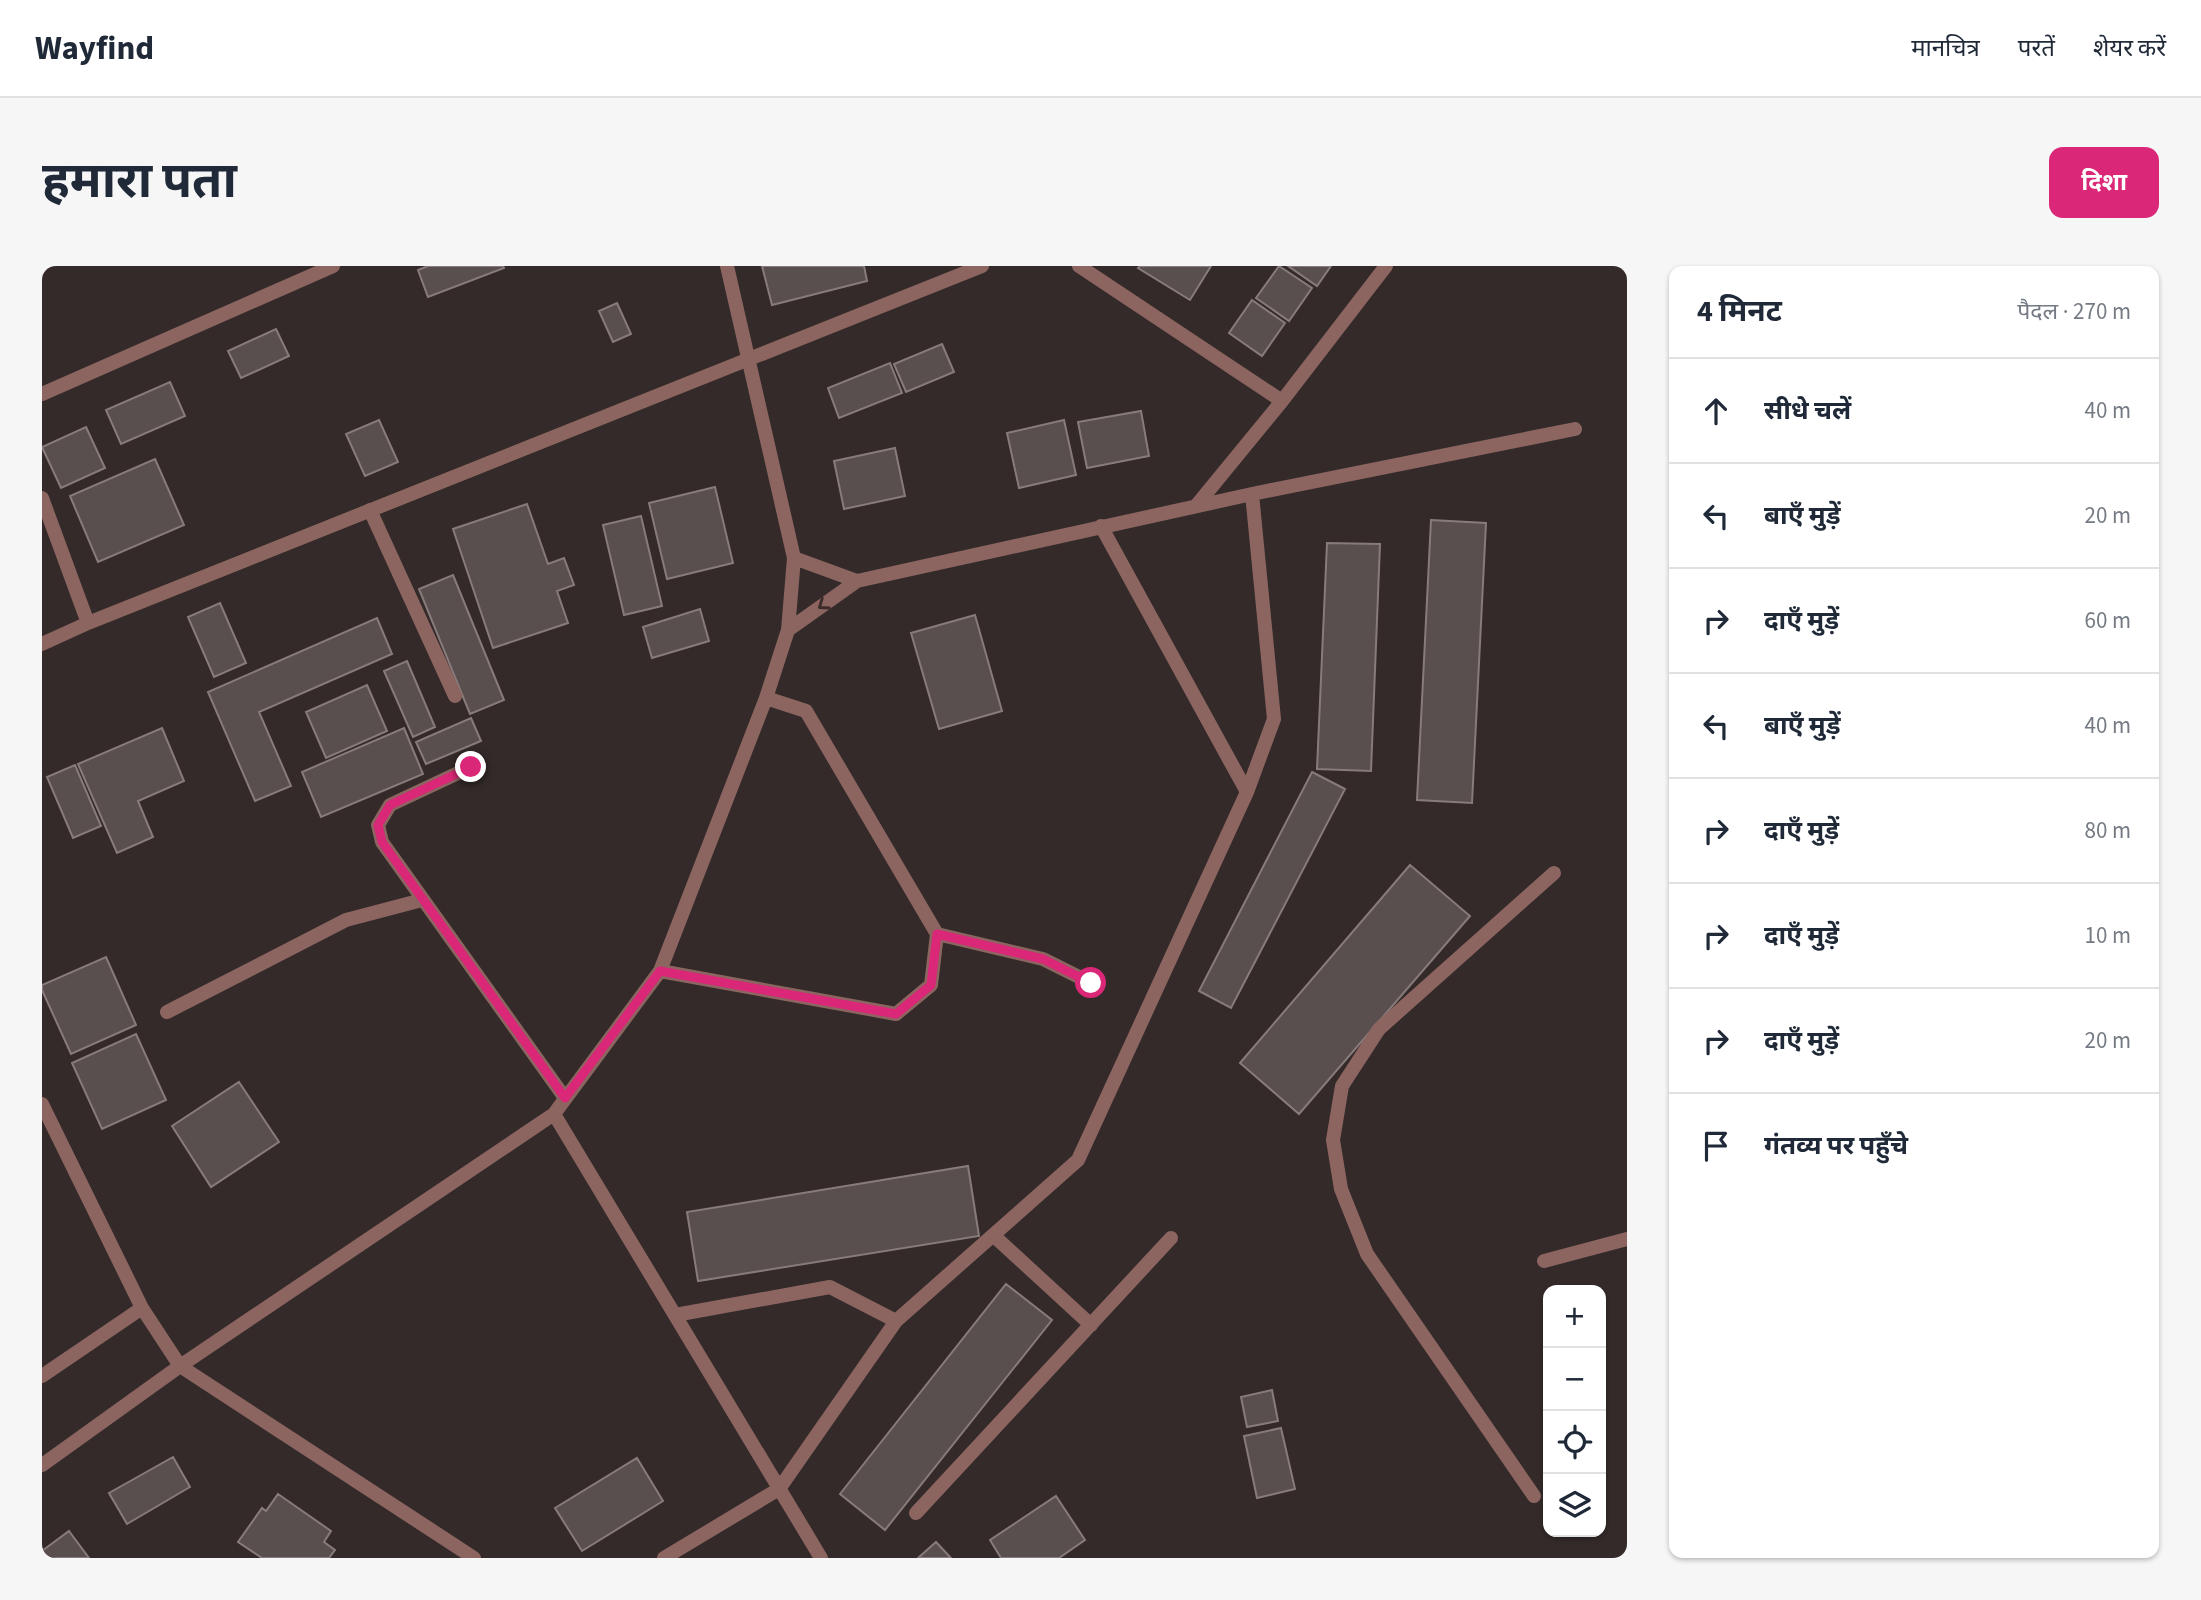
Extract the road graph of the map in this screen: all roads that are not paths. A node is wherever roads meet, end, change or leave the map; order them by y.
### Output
1 (333, 266) edge
2 (727, 266) edge
3 (982, 266) edge
4 (1079, 266) edge
5 (1386, 266) edge
6 (314, 270) edge
7 (747, 359) junction
8 (42, 394) edge
9 (1282, 401) junction
10 (1575, 429) dead end
11 (1252, 494) junction
12 (42, 498) edge
13 (1196, 506) junction
14 (370, 510) junction
15 (1101, 526) junction
16 (794, 558) junction
17 (857, 580) junction
18 (88, 623) junction
19 (788, 630) junction
20 (42, 644) edge
21 (455, 696) dead end
22 (766, 698) junction
23 (471, 767) dead end
24 (1247, 793) junction
25 (1554, 873) dead end
26 (422, 900) junction
27 (937, 934) junction
28 (660, 971) junction
29 (1091, 983) dead end
30 (167, 1012) dead end
31 (565, 1098) junction
32 (42, 1104) edge
33 (554, 1114) junction
34 (993, 1236) junction
35 (1171, 1238) dead end
36 (1627, 1239) edge
37 (1544, 1261) dead end
38 (142, 1308) junction
39 (675, 1315) junction
40 (896, 1321) junction
41 (1091, 1325) junction
42 (180, 1366) junction
43 (42, 1376) edge
44 (42, 1465) edge
45 (779, 1489) junction
46 (1534, 1496) dead end
47 (916, 1513) dead end
48 (474, 1558) edge
49 (664, 1558) edge
50 (821, 1558) edge

1 - 6 street
2 - 7 street
3 - 7 street
4 - 9 street
5 - 9 street
6 - 8 street
7 - 14 street
7 - 16 street
9 - 13 street
10 - 11 street
11 - 13 street
11 - 24 street
12 - 18 street
13 - 15 street
14 - 18 street
14 - 21 street
15 - 17 street
15 - 24 street
16 - 17 street
16 - 19 street
17 -> 19 street
18 - 20 street
19 - 22 street
22 - 27 street
22 - 28 street
23 - 26 street
24 - 34 street
25 - 46 street
26 - 30 street
26 - 31 street
27 - 28 street
27 - 29 street
28 - 31 street
31 - 33 street
32 - 38 street
33 - 39 street
33 - 42 street
34 - 40 street
34 - 41 street
35 - 41 street
36 - 37 street
38 - 42 street
38 - 43 street
39 - 40 street
39 - 45 street
40 - 45 street
41 - 47 street
42 - 44 street
42 - 48 street
45 - 49 street
45 - 50 street

